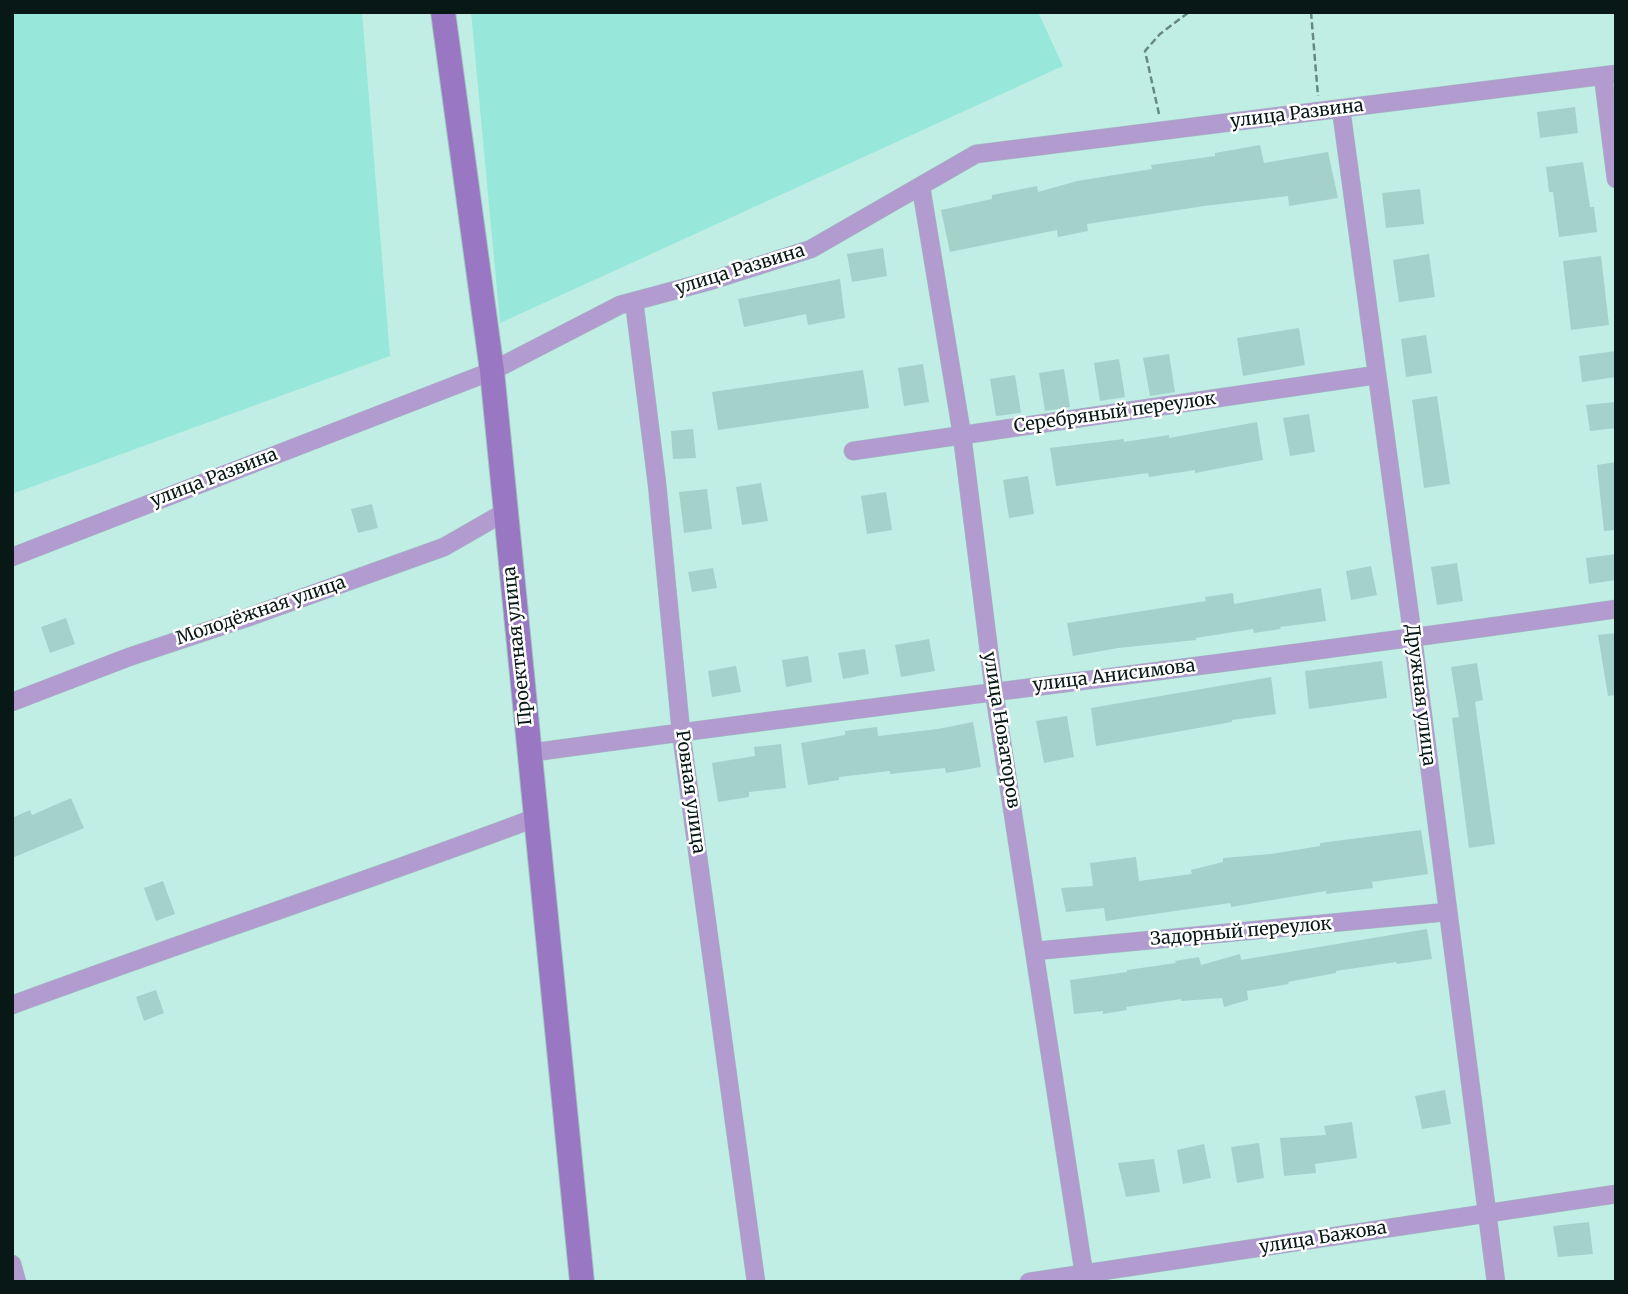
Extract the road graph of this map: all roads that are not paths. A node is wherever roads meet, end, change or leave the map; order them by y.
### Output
1 (443, 12) edge
2 (1609, 75) edge
3 (1341, 109) junction
4 (1616, 179) edge
5 (921, 187) junction
6 (634, 301) junction
7 (492, 371) junction
8 (1376, 375) junction
9 (962, 435) junction
10 (853, 451) dead end
11 (505, 512) junction
12 (12, 556) edge
13 (1616, 609) edge
14 (1413, 639) junction
15 (993, 691) junction
16 (12, 702) edge
17 (681, 732) junction
18 (529, 753) junction
19 (535, 818) junction
20 (1447, 912) junction
21 (1035, 951) junction
22 (12, 1005) edge
23 (1616, 1194) edge
24 (1487, 1213) junction
25 (12, 1264) edge
26 (1081, 1278) edge
27 (17, 1282) edge
28 (582, 1282) edge
29 (756, 1282) edge
30 (1030, 1282) edge
31 (1496, 1282) edge

1 - 7 street, Проектная улица
2 - 3 street, улица Развина
2 - 4 street
3 - 5 street, улица Развина
3 - 8 street, Дружная улица
5 - 6 street, улица Развина
5 - 9 street, улица Новаторов
6 - 7 street, улица Развина
6 - 17 street, Ровная улица
7 - 11 street, Проектная улица
7 - 12 street, улица Развина
8 - 9 street, Серебряный переулок
8 - 14 street, Дружная улица
9 - 10 street, Серебряный переулок
9 - 15 street, улица Новаторов
11 - 16 street, Молодёжная улица
11 - 18 street, Проектная улица
13 - 14 street, улица Анисимова
14 - 15 street, улица Анисимова
14 - 20 street, Дружная улица
15 - 17 street, улица Анисимова
15 - 21 street, улица Новаторов
17 - 18 street, улица Анисимова
17 - 29 street, Ровная улица
18 - 19 street, Проектная улица
19 - 22 street
19 - 28 street, Проектная улица
20 - 21 street, Задорный переулок
20 - 24 street, Дружная улица
21 - 26 street, улица Новаторов
23 - 24 street, улица Бажова
24 - 26 street, улица Бажова
24 - 31 street, Дружная улица
25 - 27 street
26 - 30 street, улица Бажова

